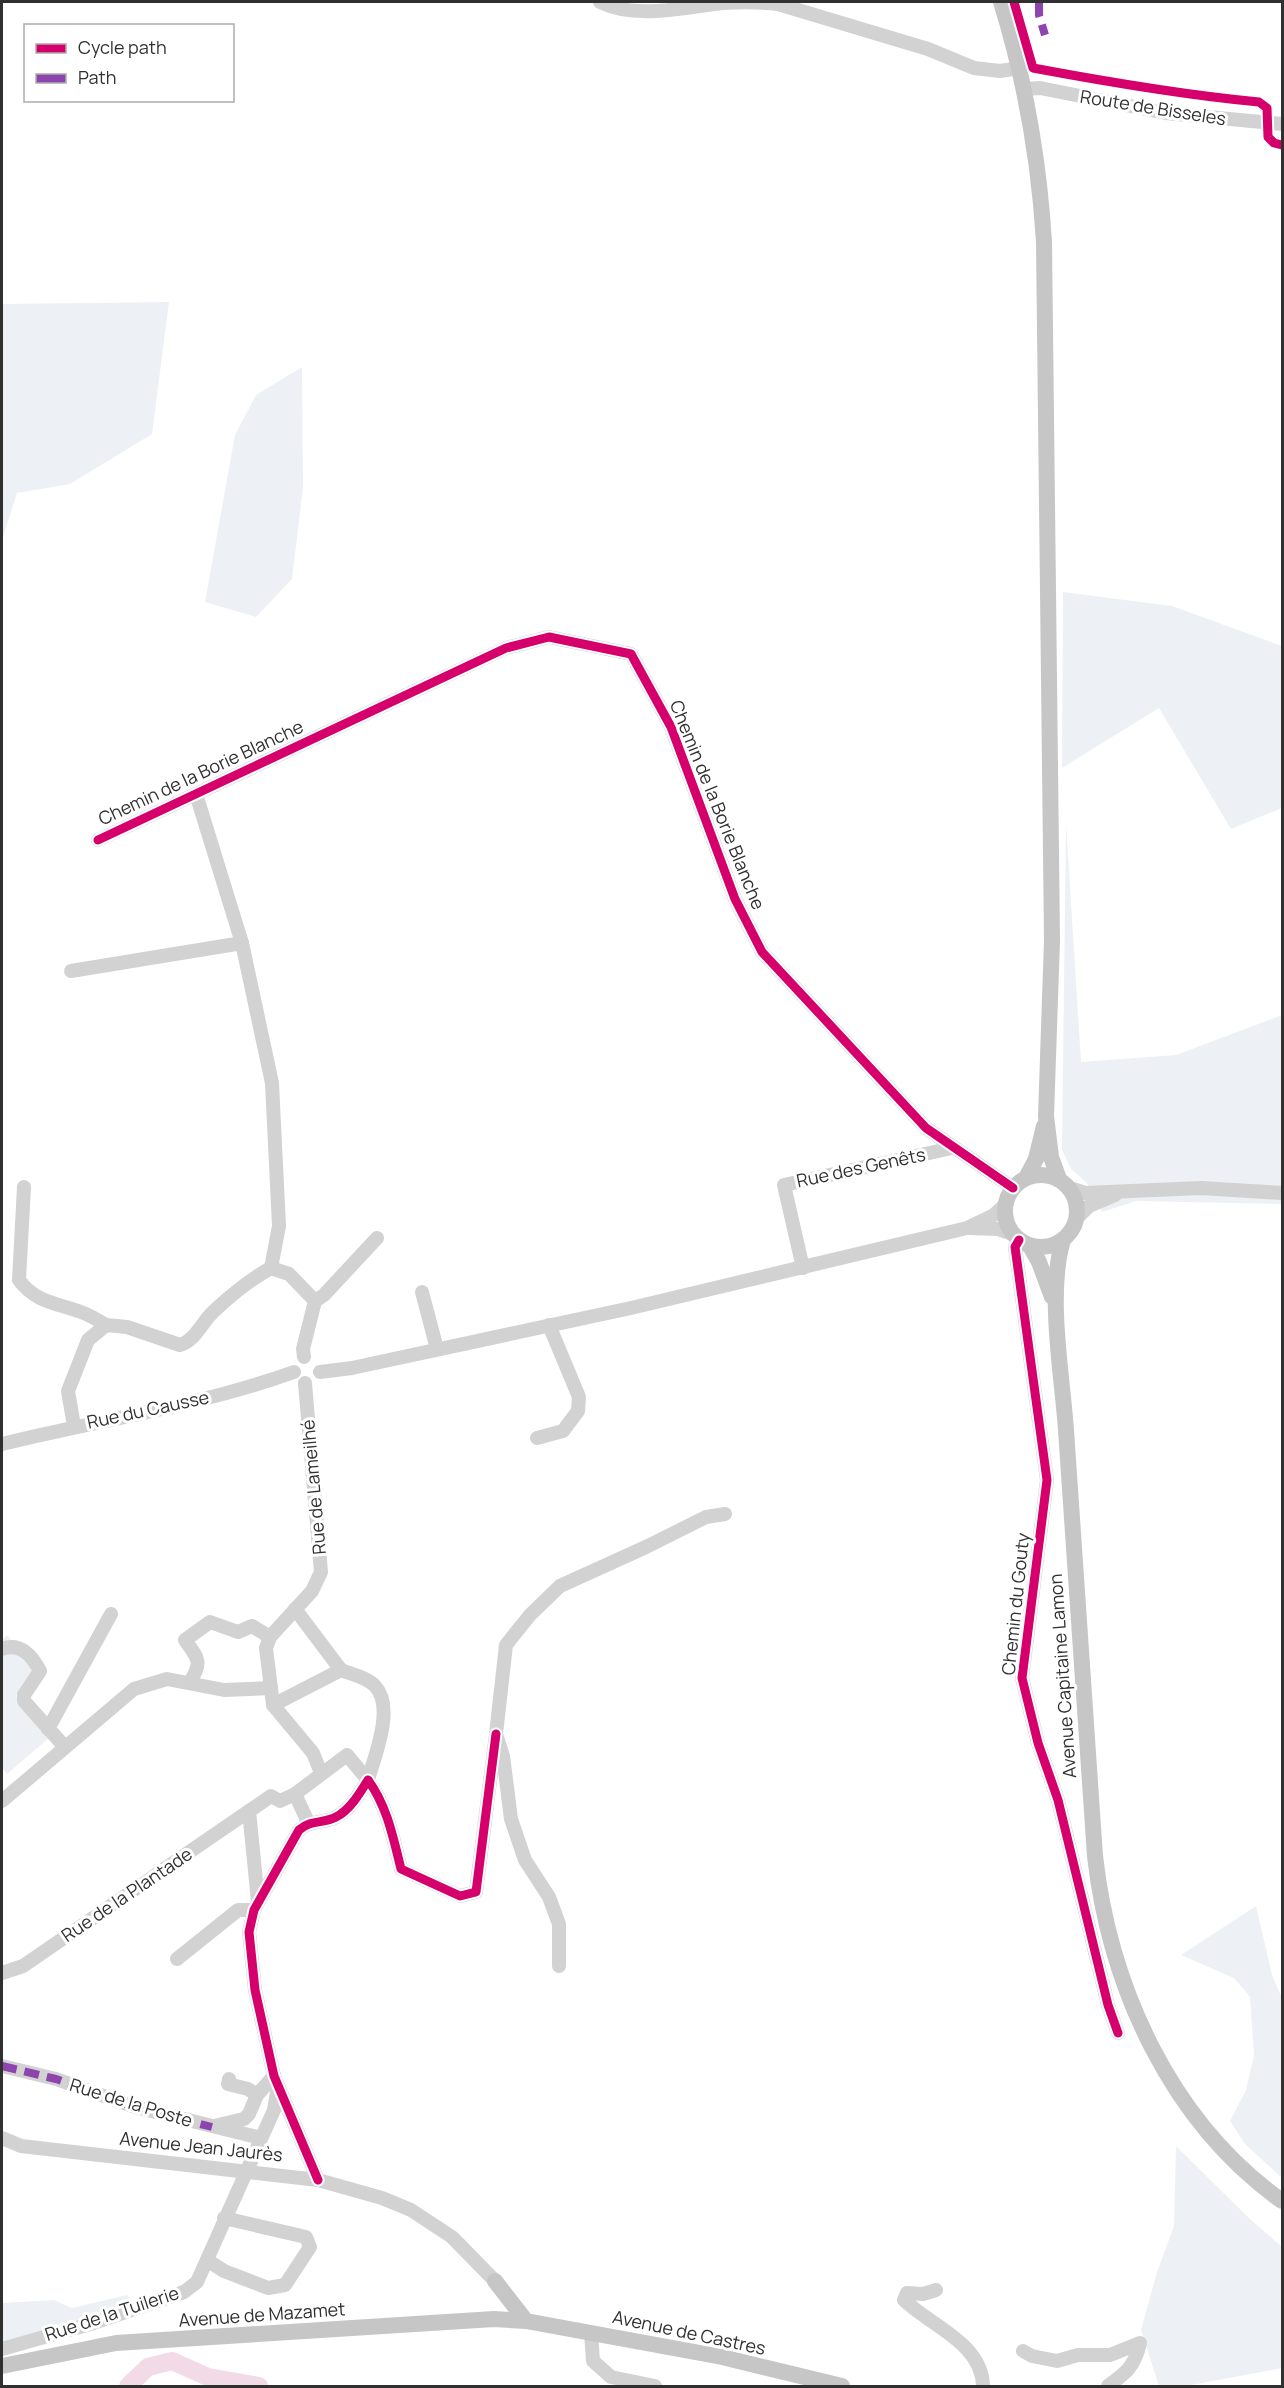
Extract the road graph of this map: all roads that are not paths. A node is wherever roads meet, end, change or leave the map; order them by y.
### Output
1 (600, 2) edge
2 (1001, 2) edge
3 (1020, 68) junction
4 (1025, 89) junction
5 (1282, 124) edge
6 (196, 794) junction
7 (98, 840) dead end
8 (242, 943) junction
9 (71, 971) dead end
10 (1046, 1116) junction
11 (952, 1148) junction
12 (1020, 1183) junction
13 (1065, 1183) junction
14 (24, 1186) dead end
15 (1282, 1192) edge
16 (1120, 1193) junction
17 (1006, 1204) junction
18 (1077, 1217) junction
19 (967, 1228) junction
20 (378, 1238) dead end
21 (1021, 1240) junction
22 (1063, 1240) junction
23 (271, 1268) junction
24 (803, 1268) junction
25 (422, 1292) dead end
26 (315, 1301) junction
27 (1056, 1306) junction
28 (106, 1325) junction
29 (549, 1325) junction
30 (437, 1349) junction
31 (304, 1357) junction
32 (294, 1372) junction
33 (320, 1372) junction
34 (305, 1383) junction
35 (74, 1426) junction
36 (537, 1438) dead end
37 (2, 1444) edge
38 (725, 1514) dead end
39 (295, 1609) junction
40 (111, 1614) dead end
41 (270, 1637) junction
42 (2, 1649) edge
43 (341, 1670) junction
44 (190, 1682) junction
45 (271, 1688) junction
46 (273, 1705) junction
47 (48, 1729) junction
48 (496, 1734) junction
49 (64, 1746) junction
50 (321, 1773) junction
51 (368, 1779) junction
52 (295, 1794) junction
53 (2, 1801) edge
54 (249, 1811) junction
55 (308, 1822) junction
56 (256, 1905) junction
57 (177, 1959) dead end
58 (559, 1966) dead end
59 (2, 1973) edge
60 (1118, 2033) dead end
61 (2, 2066) edge
62 (229, 2079) dead end
63 (276, 2081) junction
64 (257, 2095) junction
65 (212, 2127) junction
66 (261, 2138) junction
67 (2, 2139) edge
68 (245, 2171) junction
69 (318, 2180) junction
70 (1282, 2201) edge
71 (224, 2218) junction
72 (207, 2260) junction
73 (495, 2281) joint
74 (936, 2290) dead end
75 (526, 2321) junction
76 (591, 2333) junction
77 (2, 2349) edge
78 (1023, 2351) dead end
79 (2, 2366) edge
80 (655, 2386) edge
81 (842, 2386) edge
82 (983, 2386) edge
83 (1108, 2386) edge

1 - 3 street
2 - 3 main road
3 - 4 main road
4 - 5 street, Route de Bisseles
4 - 10 main road
6 - 7 street, Chemin de la Borie Blanche
6 - 8 street, Chemin de la Borie Blanche
6 - 11 street, Chemin de la Borie Blanche
8 - 9 street
8 - 23 street, Chemin de la Borie Blanche
10 - 12 main road
10 - 13 main road
11 - 12 street, Chemin de la Borie Blanche
11 - 24 street, Rue des Genêts
12 - 13 main road
12 - 17 main road
13 - 16 street
13 - 18 main road
14 - 28 street
15 - 16 street
16 - 18 street
17 - 19 street
17 - 21 main road
18 - 22 main road
19 - 21 street
19 - 24 street
20 - 26 street
21 - 22 main road
21 - 27 main road, Avenue Capitaine Lamon
21 - 60 street, Chemin du Gouty
22 - 27 main road, Avenue Capitaine Lamon
23 - 26 street
23 - 28 street
24 - 29 street
25 - 30 street
26 - 31 street
27 - 70 main road, Avenue Capitaine Lamon
28 - 35 street
29 - 30 street
29 - 36 street
30 - 33 street
31 - 32 street
31 - 33 street
32 - 34 street
32 - 35 street, Rue du Causse
33 - 34 street
34 - 39 street, Rue de Lameilhé
35 - 37 street, Rue du Causse
38 - 48 street
39 - 41 street, Rue de Lameilhé
39 - 43 street
40 - 47 street
41 - 44 street
41 - 45 street
42 - 47 street
43 - 46 street
43 - 51 street
44 - 45 street
44 - 49 street
45 - 46 street
46 - 50 street
47 - 49 street
48 - 51 street
48 - 58 street
49 - 53 street
50 - 51 street
50 - 52 street
51 - 55 street
52 - 54 street, Rue de la Plantade
52 - 55 street
54 - 56 street
54 - 59 street, Rue de la Plantade
55 - 56 street
56 - 57 street
56 - 63 street
61 - 65 street, Rue de la Poste
62 - 64 street
63 - 64 street
63 - 66 street, Rue de la Tuilerie
63 - 69 street
64 - 65 street
65 - 66 street, Rue de la Poste
66 - 68 street, Rue de la Tuilerie
67 - 68 street, Avenue Jean Jaurès
68 - 69 street, Avenue Jean Jaurès
68 - 71 street, Rue de la Tuilerie
69 - 73 street, Avenue Jean Jaurès
71 - 72 street, Rue de la Tuilerie
71 - 72 street
72 - 77 street, Rue de la Tuilerie
73 - 75 main road, Avenue Jean Jaurès
74 - 82 street
75 - 76 main road, Avenue de Castres
75 - 79 main road, Avenue de Mazamet
76 - 80 street
76 - 81 main road, Avenue de Castres
78 - 83 street

